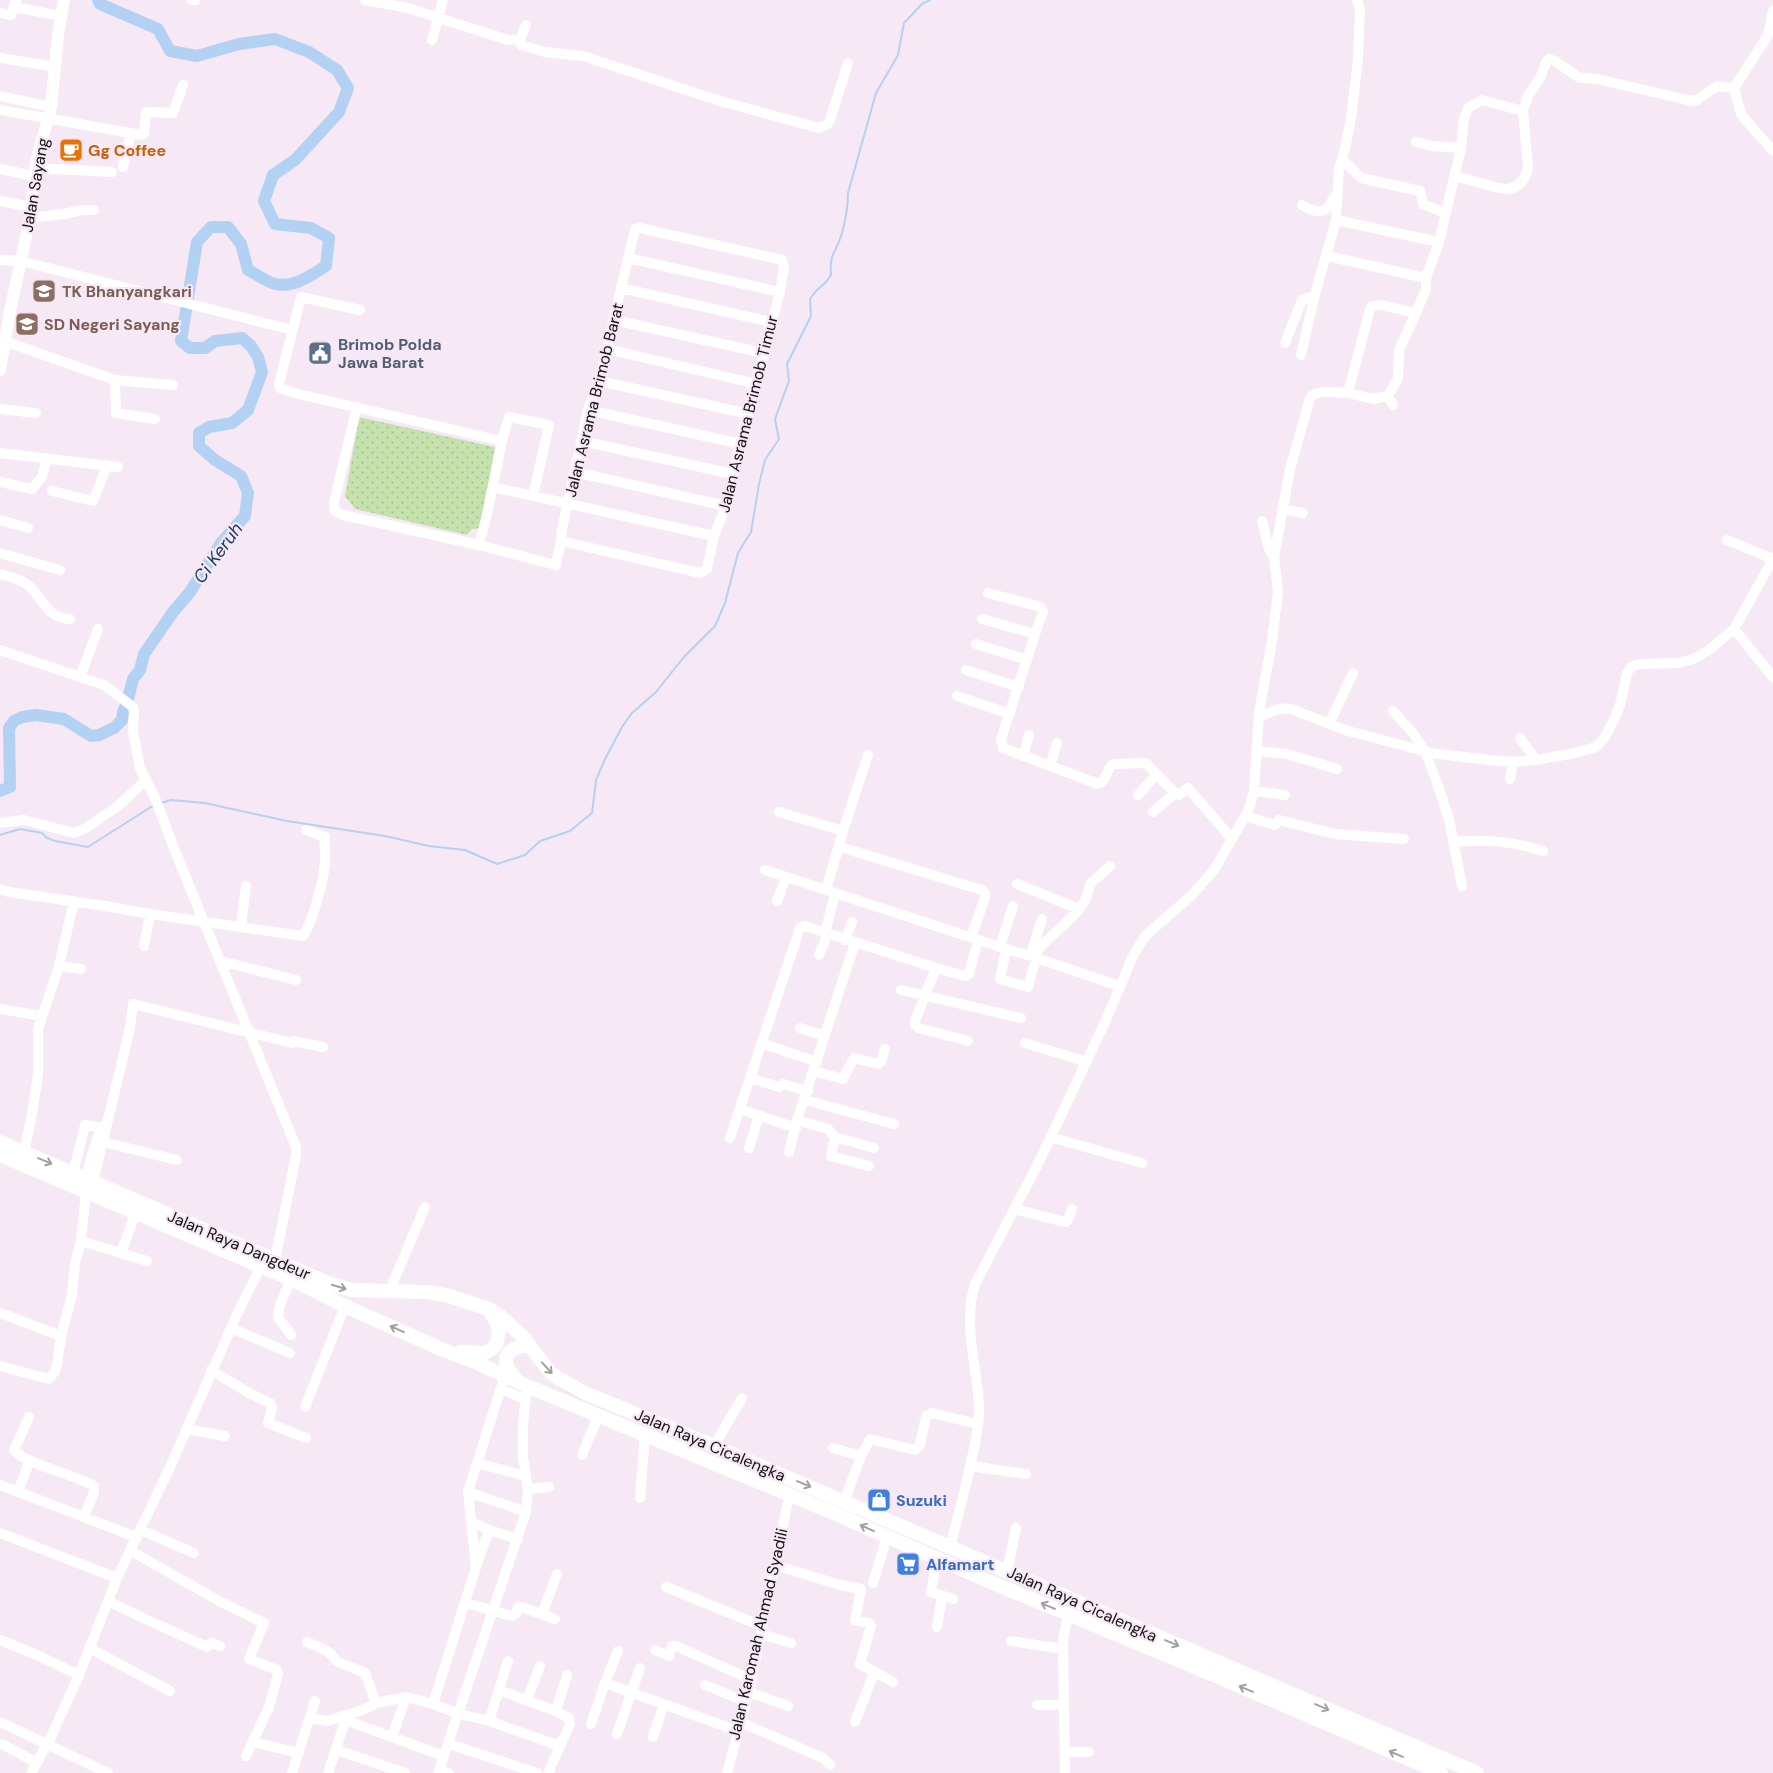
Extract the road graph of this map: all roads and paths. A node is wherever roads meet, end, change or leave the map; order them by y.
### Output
1 (64, 0) edge
2 (443, 0) edge
3 (1357, 0) edge
4 (371, 1) edge
5 (15, 4) edge
6 (1773, 11) edge
7 (0, 13) edge
8 (61, 16) junction
9 (438, 18) junction
10 (526, 25) dead end
11 (520, 39) junction
12 (432, 40) dead end
13 (1769, 40) edge
14 (0, 58) edge
15 (848, 63) dead end
16 (56, 67) junction
17 (183, 85) dead end
18 (1734, 88) junction
19 (0, 96) edge
20 (0, 110) edge
21 (1523, 111) junction
22 (50, 112) junction
23 (131, 133) junction
24 (1416, 142) dead end
25 (1461, 148) junction
26 (1773, 151) edge
27 (1342, 159) junction
28 (123, 167) dead end
29 (0, 169) edge
30 (35, 172) junction
31 (112, 172) dead end
32 (1454, 176) junction
33 (1336, 195) junction
34 (0, 201) edge
35 (1302, 205) dead end
36 (94, 210) dead end
37 (30, 213) junction
38 (1445, 213) junction
39 (1336, 220) junction
40 (1439, 242) junction
41 (1327, 256) junction
42 (628, 258) junction
43 (0, 260) edge
44 (18, 262) junction
45 (1426, 278) junction
46 (621, 288) junction
47 (780, 292) junction
48 (1314, 298) junction
49 (5, 310) edge
50 (360, 310) dead end
51 (1416, 313) junction
52 (614, 320) junction
53 (771, 322) junction
54 (291, 333) junction
55 (4, 340) junction
56 (1285, 343) dead end
57 (607, 349) junction
58 (764, 354) junction
59 (1301, 355) dead end
60 (0, 370) edge
61 (115, 380) junction
62 (599, 381) junction
63 (757, 384) junction
64 (173, 385) dead end
65 (1348, 394) junction
66 (357, 407) junction
67 (0, 409) edge
68 (588, 410) junction
69 (36, 413) dead end
70 (749, 414) junction
71 (155, 418) dead end
72 (502, 441) junction
73 (582, 441) junction
74 (741, 444) junction
75 (0, 453) edge
76 (47, 459) junction
77 (575, 472) junction
78 (733, 474) junction
79 (0, 482) edge
80 (493, 487) junction
81 (52, 491) dead end
82 (532, 496) junction
83 (568, 504) junction
84 (726, 506) junction
85 (1282, 509) junction
86 (1303, 512) dead end
87 (0, 520) edge
88 (1262, 521) dead end
89 (28, 528) dead end
90 (714, 536) junction
91 (1727, 540) dead end
92 (561, 541) junction
93 (479, 545) junction
94 (0, 553) edge
95 (1274, 557) junction
96 (1773, 559) edge
97 (60, 570) dead end
98 (0, 574) edge
99 (988, 593) dead end
100 (70, 619) dead end
101 (982, 619) dead end
102 (98, 629) dead end
103 (1734, 629) junction
104 (1035, 634) junction
105 (976, 644) dead end
106 (0, 650) edge
107 (1027, 660) junction
108 (1769, 663) edge
109 (966, 670) dead end
110 (1353, 673) dead end
111 (80, 677) junction
112 (1773, 677) edge
113 (1019, 687) junction
114 (957, 696) dead end
115 (1394, 711) dead end
116 (1010, 714) junction
117 (1259, 718) junction
118 (1329, 724) junction
119 (1030, 735) dead end
120 (1520, 738) dead end
121 (1057, 743) dead end
122 (1257, 751) junction
123 (1425, 751) junction
124 (868, 755) dead end
125 (1023, 756) junction
126 (1536, 760) junction
127 (1512, 762) junction
128 (1050, 766) junction
129 (1337, 769) dead end
130 (1158, 774) junction
131 (1510, 779) dead end
132 (146, 780) junction
133 (1254, 791) junction
134 (1175, 793) junction
135 (1138, 795) dead end
136 (1285, 795) dead end
137 (779, 812) dead end
138 (1153, 812) dead end
139 (1245, 816) junction
140 (0, 822) edge
141 (306, 830) dead end
142 (843, 831) junction
143 (1232, 839) junction
144 (1404, 839) dead end
145 (1453, 842) junction
146 (840, 847) junction
147 (1543, 851) dead end
148 (1110, 866) dead end
149 (765, 870) dead end
150 (786, 878) junction
151 (1017, 884) dead end
152 (246, 886) dead end
153 (1462, 886) dead end
154 (0, 889) edge
155 (831, 892) junction
156 (74, 901) junction
157 (777, 902) dead end
158 (1013, 906) dead end
159 (1079, 909) junction
160 (150, 914) junction
161 (1042, 919) dead end
162 (203, 921) junction
163 (852, 922) dead end
164 (241, 926) junction
165 (826, 933) junction
166 (975, 939) junction
167 (850, 941) junction
168 (144, 946) dead end
169 (1003, 948) junction
170 (819, 955) dead end
171 (1034, 957) junction
172 (220, 961) junction
173 (58, 966) junction
174 (936, 968) junction
175 (80, 969) dead end
176 (296, 980) dead end
177 (1119, 986) junction
178 (901, 990) dead end
179 (924, 996) junction
180 (0, 1009) edge
181 (42, 1016) junction
182 (1021, 1018) dead end
183 (800, 1028) dead end
184 (249, 1032) junction
185 (825, 1036) junction
186 (968, 1041) dead end
187 (761, 1043) junction
188 (1025, 1043) dead end
189 (323, 1047) dead end
190 (885, 1049) dead end
191 (1087, 1062) junction
192 (815, 1067) junction
193 (750, 1078) junction
194 (806, 1096) junction
195 (740, 1109) junction
196 (759, 1116) junction
197 (796, 1124) junction
198 (894, 1124) dead end
199 (835, 1137) junction
200 (1050, 1137) junction
201 (730, 1138) dead end
202 (0, 1142) edge
203 (103, 1142) junction
204 (749, 1148) dead end
205 (874, 1148) dead end
206 (24, 1152) junction
207 (789, 1152) dead end
208 (0, 1155) edge
209 (176, 1160) dead end
210 (1142, 1163) dead end
211 (869, 1166) dead end
212 (84, 1182) junction
213 (426, 1207) dead end
214 (1072, 1209) dead end
215 (1014, 1210) junction
216 (136, 1212) junction
217 (80, 1241) junction
218 (121, 1253) junction
219 (275, 1260) junction
220 (147, 1261) dead end
221 (261, 1266) junction
222 (291, 1280) junction
223 (390, 1292) junction
224 (345, 1306) junction
225 (489, 1309) junction
226 (0, 1313) edge
227 (231, 1328) junction
228 (291, 1335) dead end
229 (60, 1336) junction
230 (530, 1346) junction
231 (441, 1350) junction
232 (290, 1353) dead end
233 (0, 1366) edge
234 (212, 1370) junction
235 (505, 1375) junction
236 (501, 1389) junction
237 (524, 1389) junction
238 (742, 1398) dead end
239 (305, 1407) dead end
240 (30, 1416) dead end
241 (598, 1416) junction
242 (977, 1424) junction
243 (186, 1429) junction
244 (645, 1434) junction
245 (225, 1436) dead end
246 (306, 1438) dead end
247 (714, 1446) junction
248 (833, 1448) dead end
249 (582, 1455) dead end
250 (861, 1456) junction
251 (30, 1460) junction
252 (477, 1463) junction
253 (970, 1466) junction
254 (1026, 1474) dead end
255 (525, 1476) junction
256 (0, 1486) edge
257 (548, 1487) dead end
258 (528, 1489) junction
259 (18, 1491) junction
260 (468, 1492) junction
261 (789, 1496) junction
262 (640, 1498) dead end
263 (844, 1502) junction
264 (526, 1512) junction
265 (84, 1517) junction
266 (472, 1522) junction
267 (1016, 1528) dead end
268 (489, 1530) junction
269 (0, 1533) edge
270 (139, 1534) junction
271 (887, 1537) junction
272 (518, 1539) junction
273 (950, 1548) junction
274 (131, 1551) junction
275 (194, 1553) dead end
276 (937, 1558) junction
277 (774, 1565) junction
278 (992, 1565) junction
279 (476, 1567) junction
280 (1007, 1572) junction
281 (558, 1574) dead end
282 (117, 1578) junction
283 (986, 1580) junction
284 (873, 1583) dead end
285 (666, 1587) dead end
286 (942, 1596) junction
287 (953, 1599) dead end
288 (108, 1601) junction
289 (466, 1603) junction
290 (493, 1611) junction
291 (542, 1614) junction
292 (1068, 1615) junction
293 (555, 1619) dead end
294 (937, 1627) dead end
295 (762, 1630) junction
296 (1011, 1641) dead end
297 (307, 1642) dead end
298 (1, 1643) edge
299 (791, 1643) dead end
300 (220, 1646) dead end
301 (89, 1648) junction
302 (1063, 1648) junction
303 (655, 1650) dead end
304 (618, 1651) dead end
305 (508, 1661) dead end
306 (540, 1666) dead end
307 (640, 1668) dead end
308 (874, 1673) junction
309 (79, 1675) junction
310 (567, 1675) dead end
311 (752, 1680) junction
312 (893, 1682) dead end
313 (606, 1684) junction
314 (705, 1685) dead end
315 (499, 1690) junction
316 (170, 1691) dead end
317 (631, 1693) junction
318 (406, 1697) junction
319 (748, 1697) junction
320 (527, 1700) junction
321 (315, 1701) dead end
322 (376, 1703) junction
323 (434, 1704) junction
324 (664, 1704) junction
325 (1037, 1705) dead end
326 (1064, 1705) junction
327 (788, 1706) dead end
328 (556, 1711) junction
329 (459, 1714) junction
330 (346, 1717) junction
331 (310, 1718) junction
332 (489, 1721) junction
333 (0, 1722) edge
334 (855, 1722) dead end
335 (592, 1724) dead end
336 (739, 1726) junction
337 (617, 1734) dead end
338 (392, 1737) junction
339 (653, 1737) dead end
340 (253, 1742) junction
341 (2, 1744) dead end
342 (48, 1744) junction
343 (449, 1744) junction
344 (560, 1746) junction
345 (336, 1750) junction
346 (299, 1752) junction
347 (1065, 1752) junction
348 (1089, 1752) dead end
349 (246, 1756) dead end
350 (444, 1756) junction
351 (37, 1763) junction
352 (830, 1765) dead end
353 (442, 1772) edge
354 (31, 1773) edge
355 (108, 1773) edge
356 (292, 1773) edge
357 (328, 1773) edge
358 (405, 1773) edge
359 (537, 1773) edge
360 (548, 1773) edge
361 (727, 1773) edge
362 (1065, 1773) edge
363 (1440, 1773) edge
364 (1477, 1773) edge

1 - 8 main road, Jalan Sayang
2 - 9 street
3 - 27 street
4 - 9 street
5 - 7 street
5 - 8 street
6 - 13 street
8 - 16 main road, Jalan Sayang
9 - 11 street
9 - 12 street
10 - 11 street
11 - 15 street
13 - 18 street
14 - 16 street
16 - 22 main road, Jalan Sayang
17 - 23 street
18 - 21 street
18 - 26 street
19 - 22 street
20 - 22 street
21 - 25 street
21 - 32 street
22 - 23 street
22 - 30 main road, Jalan Sayang
23 - 28 street
24 - 25 street
25 - 32 street
27 - 33 street
27 - 38 street
29 - 30 street
30 - 31 street
30 - 37 main road, Jalan Sayang
32 - 38 street
33 - 35 street
33 - 39 street
34 - 37 street
36 - 37 street
37 - 44 main road, Jalan Sayang
38 - 40 street
39 - 40 street
39 - 41 street
40 - 45 street
41 - 45 street
41 - 48 street
42 - 46 street, Jalan Asrama Brimob Barat
42 - 47 street
42 - 47 street, Jalan Asrama Brimob Barat
43 - 44 street
44 - 49 main road, Jalan Sayang
44 - 54 street
45 - 51 street
46 - 52 street, Jalan Asrama Brimob Barat
46 - 53 street
47 - 53 street, Jalan Asrama Brimob Timur
48 - 56 street
48 - 59 street
49 - 55 main road, Jalan Sayang
50 - 54 street
51 - 65 street
51 - 65 street
52 - 57 street, Jalan Asrama Brimob Barat
52 - 58 street
53 - 58 street, Jalan Asrama Brimob Timur
54 - 66 street
55 - 60 main road, Jalan Sayang
55 - 61 street
57 - 62 street, Jalan Asrama Brimob Barat
57 - 63 street
58 - 63 street, Jalan Asrama Brimob Timur
61 - 64 street
61 - 71 street
62 - 68 street, Jalan Asrama Brimob Barat
62 - 70 street
63 - 70 street, Jalan Asrama Brimob Timur
65 - 85 street
66 - 72 street
66 - 93 street
67 - 69 street
68 - 73 street, Jalan Asrama Brimob Barat
68 - 74 street
70 - 74 street, Jalan Asrama Brimob Timur
72 - 80 street
72 - 82 street
73 - 77 street, Jalan Asrama Brimob Barat
73 - 78 street
74 - 78 street, Jalan Asrama Brimob Timur
75 - 76 street
76 - 79 street
76 - 81 street
77 - 83 street, Jalan Asrama Brimob Barat
77 - 84 street
78 - 84 street, Jalan Asrama Brimob Timur
80 - 82 street
80 - 93 street
82 - 83 street
83 - 90 street
83 - 92 street, Jalan Asrama Brimob Barat
84 - 90 street, Jalan Asrama Brimob Timur
85 - 86 street
85 - 95 street
87 - 89 street
88 - 95 street
90 - 92 street, Jalan Asrama Brimob Timur
91 - 96 street
92 - 93 street, Jalan Asrama Brimob Barat
94 - 97 street
95 - 117 street
96 - 103 street
98 - 100 street
99 - 104 street
101 - 104 street
102 - 111 street
103 - 108 street
103 - 126 street
104 - 107 street
105 - 107 street
106 - 111 street
107 - 113 street
108 - 112 street
109 - 113 street
110 - 118 street
111 - 132 street
113 - 116 street
114 - 116 street
115 - 123 street
116 - 125 street
117 - 118 street
117 - 122 street
118 - 123 street
119 - 125 street
120 - 126 street
121 - 128 street
122 - 129 street
122 - 133 street
123 - 127 street
123 - 145 street
124 - 142 street
125 - 128 street
126 - 127 street
127 - 131 street
128 - 130 street
130 - 134 street
130 - 135 street
132 - 140 street
132 - 162 street
133 - 136 street
133 - 139 street
134 - 138 street
134 - 143 street
137 - 142 street
139 - 143 street
139 - 144 street
141 - 164 street
142 - 146 street
143 - 177 street
145 - 147 street
145 - 153 street
146 - 155 street
146 - 166 street
148 - 159 street
149 - 150 street
150 - 155 street
150 - 157 street
151 - 159 street
152 - 164 street
154 - 156 street
155 - 165 street
155 - 166 street
156 - 160 street
156 - 173 street
158 - 169 street
159 - 171 street
160 - 162 street
160 - 168 street
161 - 171 street
162 - 164 street
162 - 172 street
163 - 167 street
165 - 167 street
165 - 170 street
165 - 187 street
166 - 169 street
166 - 174 street
167 - 174 street
167 - 185 street
169 - 171 street
169 - 171 street
171 - 177 street
172 - 176 street
172 - 184 street
173 - 175 street
173 - 181 street
174 - 179 street
177 - 191 street
178 - 179 street
179 - 182 street
179 - 186 street
180 - 181 street
181 - 206 street
183 - 185 street
184 - 189 street
184 - 203 street
184 - 219 street
185 - 192 street
187 - 192 street
187 - 193 street
188 - 191 street
190 - 192 street
191 - 200 street
192 - 194 street
193 - 194 street
193 - 195 street
194 - 197 street
194 - 198 street
195 - 196 street
195 - 201 street
196 - 197 street
196 - 204 street
197 - 199 street
197 - 207 street
199 - 205 street
199 - 211 street
200 - 210 street
200 - 215 street
202 - 206 highway, Jalan Raya Dangdeur
203 - 209 street
203 - 212 street
206 -> 212 highway, Jalan Raya Dangdeur
208 - 212 highway, Jalan Raya Dangdeur
212 - 216 highway, Jalan Raya Dangdeur
212 - 217 street
212 - 219 highway, Jalan Raya Dangdeur
213 - 223 street
214 - 215 street
215 - 242 street
216 - 218 street
216 - 221 highway, Jalan Raya Dangdeur
217 - 218 street
217 - 229 street
218 - 220 street
219 -> 223 highway, Jalan Raya Dangdeur
221 - 222 highway, Jalan Raya Dangdeur
221 - 227 street
222 - 224 highway, Jalan Raya Dangdeur
222 - 228 street
223 - 225 highway, Jalan Raya Dangdeur
231 -> 224 highway, Jalan Raya Dangdeur
224 - 239 street
225 - 230 highway, Jalan Raya Cicalengka
225 - 231 highway
226 - 229 street
227 - 232 street
227 - 234 street
229 - 233 street
230 - 237 highway
230 -> 247 highway, Jalan Raya Cicalengka
231 - 235 highway, Jalan Raya Cicalengka
234 - 243 street
234 - 246 street
235 - 236 street
235 - 237 highway, Jalan Raya Cicalengka
236 - 237 street
236 - 252 street
237 - 241 highway, Jalan Raya Cicalengka
237 - 255 street
238 - 247 street
240 - 251 street
241 - 244 highway, Jalan Raya Cicalengka
241 - 249 street
242 - 250 street
242 - 253 street
243 - 245 street
243 - 270 street
244 - 261 highway, Jalan Raya Cicalengka
244 - 262 street
247 -> 263 highway, Jalan Raya Cicalengka
248 - 250 street
250 - 263 street
251 - 259 street
251 - 265 street
252 - 255 street
252 - 260 street
253 - 254 street
253 - 273 street
255 - 258 street
256 - 259 street
257 - 258 street
258 - 264 street
259 - 265 street
260 - 264 street
260 - 266 street
271 -> 261 highway, Jalan Raya Cicalengka
261 - 277 street, Jalan Karomah Ahmad Syadili
263 - 273 highway, Jalan Raya Cicalengka
264 - 272 street
265 - 270 street
266 - 268 street
266 - 279 street
267 - 280 street
268 - 272 street
268 - 279 street
269 - 282 street
270 - 274 street
270 - 275 street
271 - 276 highway, Jalan Raya Cicalengka
271 - 284 street
272 - 290 street
273 - 278 highway, Jalan Raya Cicalengka
274 - 282 street
274 - 340 street
276 - 283 highway, Jalan Raya Cicalengka
276 - 286 street
277 - 295 street, Jalan Karomah Ahmad Syadili
277 - 308 street
278 - 280 highway, Jalan Raya Cicalengka
278 - 283 highway
279 - 289 street
280 -> 364 highway, Jalan Raya Cicalengka
281 - 291 street
282 - 288 street
292 -> 283 highway, Jalan Raya Cicalengka
285 - 295 street
286 - 287 street
286 - 294 street
288 - 300 street
288 - 301 street
289 - 290 street
289 - 323 street
290 - 291 street
290 - 329 street
291 - 293 street
292 - 302 street
363 -> 292 highway, Jalan Raya Cicalengka
295 - 299 street
295 - 311 street, Jalan Karomah Ahmad Syadili
296 - 302 street
297 - 322 street
298 - 309 street
301 - 309 street
301 - 316 street
302 - 326 street
303 - 311 street
304 - 313 street
305 - 315 street
306 - 320 street
307 - 317 street
308 - 312 street
308 - 334 street
309 - 342 street
310 - 328 street
311 - 319 street, Jalan Karomah Ahmad Syadili
313 - 317 street
313 - 335 street
314 - 319 street
315 - 320 street
315 - 332 street
317 - 324 street
317 - 337 street
318 - 322 street
318 - 323 street
318 - 338 street
319 - 327 street
319 - 336 street, Jalan Karomah Ahmad Syadili
320 - 328 street
321 - 331 street
322 - 330 street
323 - 329 street
324 - 336 street
324 - 339 street
325 - 326 street
326 - 347 street
328 - 344 street
329 - 332 street
329 - 343 street
330 - 331 street
330 - 338 street
330 - 345 street
331 - 346 street
332 - 344 street
333 - 342 street
336 - 352 street
336 - 361 street, Jalan Karomah Ahmad Syadili
338 - 350 street
340 - 346 street
340 - 349 street
341 - 351 street
342 - 351 street
342 - 355 street
343 - 350 street
343 - 359 street
344 - 360 street
345 - 357 street
345 - 358 street
346 - 356 street
347 - 348 street
347 - 362 street
350 - 353 street
351 - 354 street

